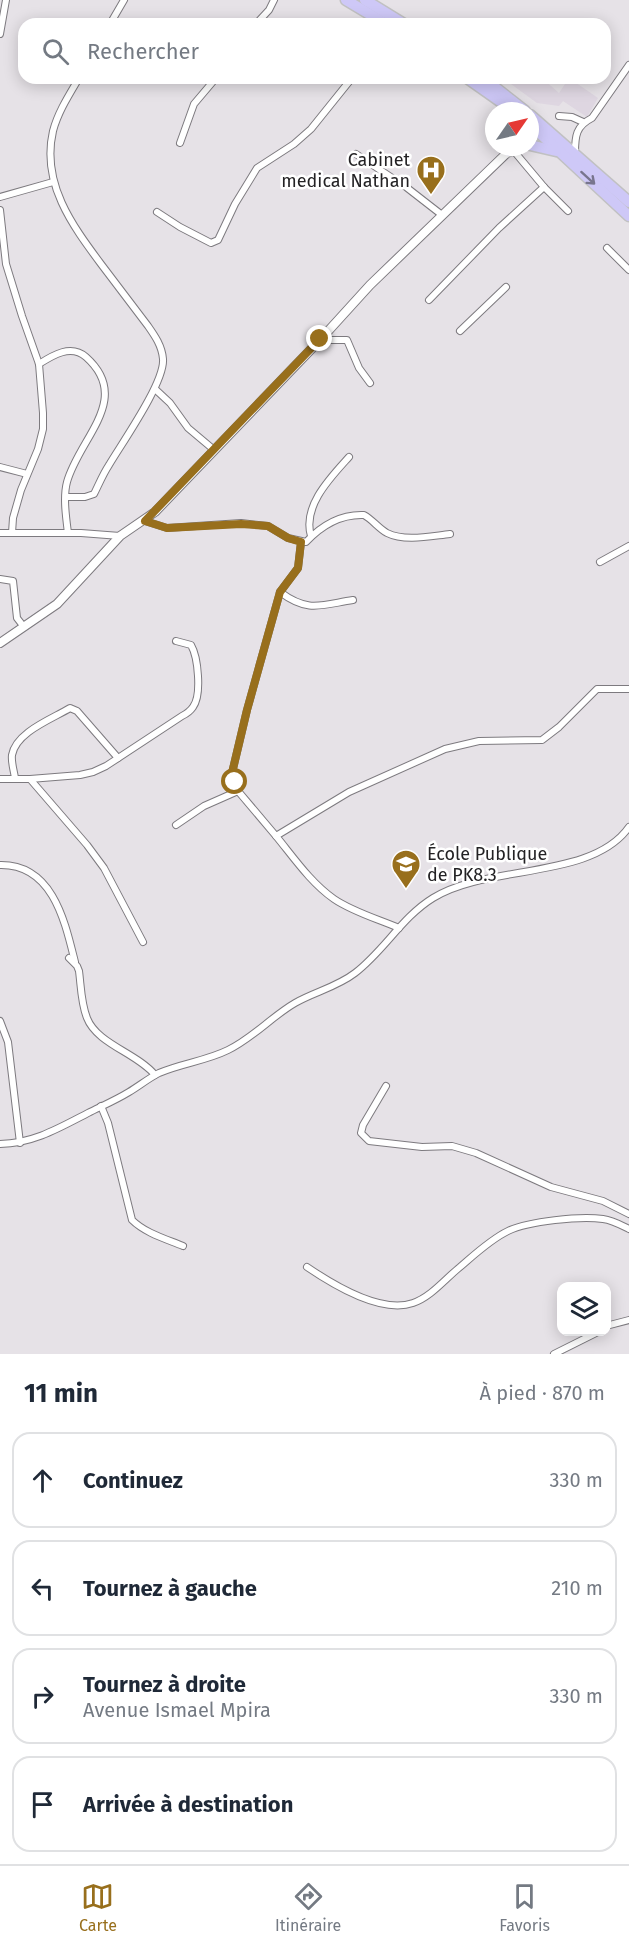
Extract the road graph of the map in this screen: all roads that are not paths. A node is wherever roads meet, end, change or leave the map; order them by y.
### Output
1 (6, 0) edge
2 (124, 0) edge
3 (274, 0) edge
4 (346, 0) edge
5 (365, 0) edge
6 (114, 18) edge
7 (262, 18) edge
8 (376, 18) edge
9 (394, 18) edge
10 (0, 34) edge
11 (629, 65) edge
12 (75, 84) edge
13 (211, 84) edge
14 (347, 84) edge
15 (476, 84) edge
16 (491, 84) edge
17 (490, 93) junction
18 (498, 102) edge
19 (502, 102) edge
20 (514, 102) edge
21 (559, 116) dead end
22 (583, 122) junction
23 (539, 130) edge
24 (539, 131) edge
25 (180, 143) dead end
26 (539, 147) edge
27 (561, 153) junction
28 (575, 153) junction
29 (356, 154) dead end
30 (505, 156) edge
31 (519, 156) edge
32 (53, 182) junction
33 (544, 186) junction
34 (0, 197) edge
35 (629, 202) edge
36 (0, 210) edge
37 (567, 211) dead end
38 (157, 212) dead end
39 (442, 215) junction
40 (629, 216) edge
41 (607, 248) dead end
42 (629, 270) edge
43 (506, 287) dead end
44 (429, 300) dead end
45 (460, 331) dead end
46 (320, 339) junction
47 (39, 364) junction
48 (370, 383) dead end
49 (155, 389) junction
50 (213, 449) junction
51 (349, 457) dead end
52 (0, 467) edge
53 (27, 474) junction
54 (66, 497) junction
55 (145, 521) junction
56 (0, 533) edge
57 (12, 533) junction
58 (68, 533) junction
59 (450, 534) dead end
60 (120, 536) junction
61 (311, 536) junction
62 (301, 542) junction
63 (629, 546) edge
64 (600, 562) dead end
65 (0, 579) edge
66 (280, 592) junction
67 (353, 600) dead end
68 (24, 627) junction
69 (176, 641) dead end
70 (0, 643) edge
71 (629, 689) edge
72 (118, 758) junction
73 (15, 778) junction
74 (0, 779) edge
75 (30, 779) junction
76 (238, 791) junction
77 (176, 825) dead end
78 (629, 826) edge
79 (276, 836) junction
80 (0, 865) edge
81 (399, 928) junction
82 (143, 942) dead end
83 (69, 958) dead end
84 (75, 963) junction
85 (0, 1021) edge
86 (155, 1075) junction
87 (386, 1086) dead end
88 (101, 1106) junction
89 (20, 1143) junction
90 (0, 1144) edge
91 (629, 1215) edge
92 (629, 1229) edge
93 (183, 1246) dead end
94 (307, 1267) dead end
95 (629, 1320) edge
96 (611, 1325) edge
97 (591, 1336) edge
98 (572, 1346) junction
99 (554, 1354) edge
100 (577, 1354) edge

1 - 10 street
2 - 6 street
3 - 7 street
4 - 8 highway
5 - 9 highway
11 - 22 street
12 - 32 street
13 - 25 street
14 - 38 street
15 - 17 highway
16 - 20 highway
17 - 18 highway
17 - 19 highway
21 - 22 street
22 - 28 street
23 - 28 highway
24 - 27 highway
26 - 27 highway
27 -> 40 highway
28 - 35 highway
29 - 39 street
30 - 39 main road
31 - 33 street
32 - 34 street
32 - 49 street
33 - 37 street
33 - 44 street
36 - 47 street
39 - 46 main road
41 - 42 street
43 - 45 street
46 - 48 street
46 - 50 main road
47 - 53 street
47 - 54 street
49 - 50 street
49 - 54 street
50 - 55 main road
51 - 61 street
52 - 53 street
53 - 57 street
54 - 58 street
55 - 60 main road
55 - 62 street
56 - 57 street
57 - 58 street
58 - 60 street
59 - 61 street
60 - 68 main road
61 - 62 street
62 - 66 street
63 - 64 street
65 - 68 street
66 - 67 street
66 - 76 street
68 - 70 main road
69 - 72 street
71 - 79 street
72 - 73 street
72 - 75 street
73 - 74 street
73 - 75 street
75 - 82 street
76 - 77 street
76 - 79 street
78 - 81 street
79 - 81 street
80 - 84 street
81 - 86 street
83 - 84 street
84 - 86 street
85 - 89 street
86 - 88 street
87 - 91 street
88 - 89 street
88 - 93 street
89 - 90 street
92 - 94 street
95 - 96 street
97 - 98 street
98 - 99 street
98 - 100 street

